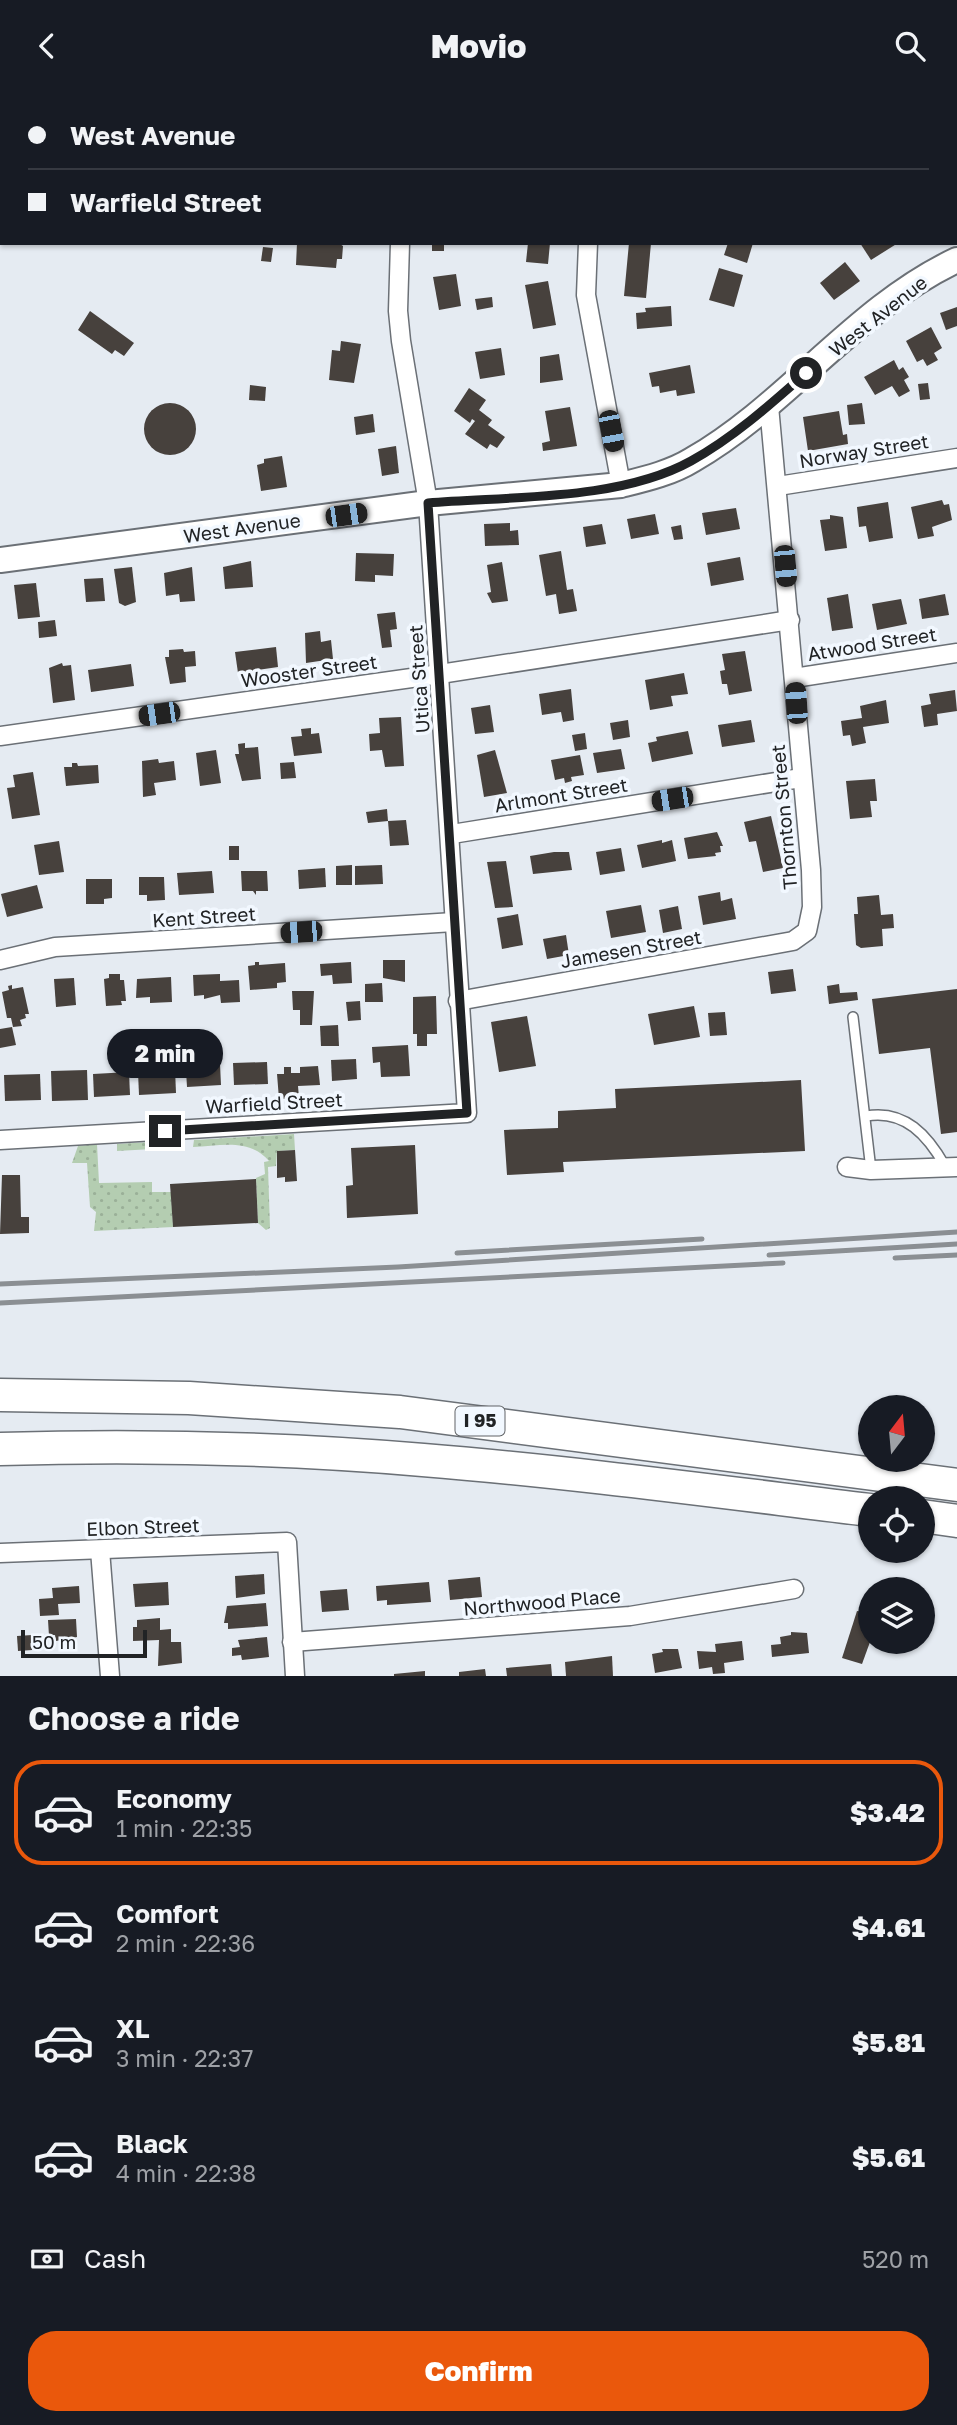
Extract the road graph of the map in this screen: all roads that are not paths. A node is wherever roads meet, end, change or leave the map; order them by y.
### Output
1 (400, 245) edge
2 (588, 245) edge
3 (957, 260) edge
4 (769, 406) junction
5 (957, 458) edge
6 (621, 485) junction
7 (778, 486) junction
8 (428, 503) junction
9 (0, 560) edge
10 (790, 620) junction
11 (957, 653) edge
12 (440, 674) junction
13 (794, 678) junction
14 (0, 736) edge
15 (801, 778) junction
16 (452, 834) junction
17 (454, 922) junction
18 (807, 931) joint
19 (0, 960) edge
20 (458, 1001) junction
21 (853, 1017) dead end
22 (467, 1113) joint
23 (866, 1116) junction
24 (0, 1140) edge
25 (847, 1167) dead end
26 (952, 1168) edge
27 (871, 1170) junction
28 (0, 1395) edge
29 (0, 1449) edge
30 (957, 1485) edge
31 (858, 1509) edge
32 (935, 1518) edge
33 (957, 1521) edge
34 (100, 1550) junction
35 (0, 1553) edge
36 (794, 1589) dead end
37 (292, 1642) junction
38 (110, 1676) edge
39 (295, 1676) edge

1 - 8 street, Utica Street
2 - 6 street
3 - 4 street, West Avenue
4 - 6 street, West Avenue
4 - 7 street, Thornton Street
5 - 7 street, Norway Street
6 - 8 street, West Avenue
7 - 10 street, Thornton Street
8 - 9 street, West Avenue
8 - 12 street, Utica Street
10 - 12 street, Wooster Street
10 - 13 street, Thornton Street
11 - 13 street, Atwood Street
12 - 14 street, Wooster Street
12 - 16 street, Utica Street
13 - 15 street, Thornton Street
15 - 16 street, Arlmont Street
15 - 18 street, Thornton Street
16 - 17 street, Utica Street
17 - 19 street, Kent Street
17 - 20 street, Utica Street
18 - 20 street, Jamesen Street
20 - 22 street, Utica Street
21 - 23 lane
22 - 24 street, Warfield Street
23 - 26 lane
23 - 27 lane
25 - 27 street
26 - 27 street
28 - 30 highway, I 95
29 - 31 highway, I 95
32 - 33 highway
34 - 35 street, Elbon Street
34 - 37 street, Elbon Street
34 - 38 street
36 - 37 street, Northwood Place
37 - 39 street

